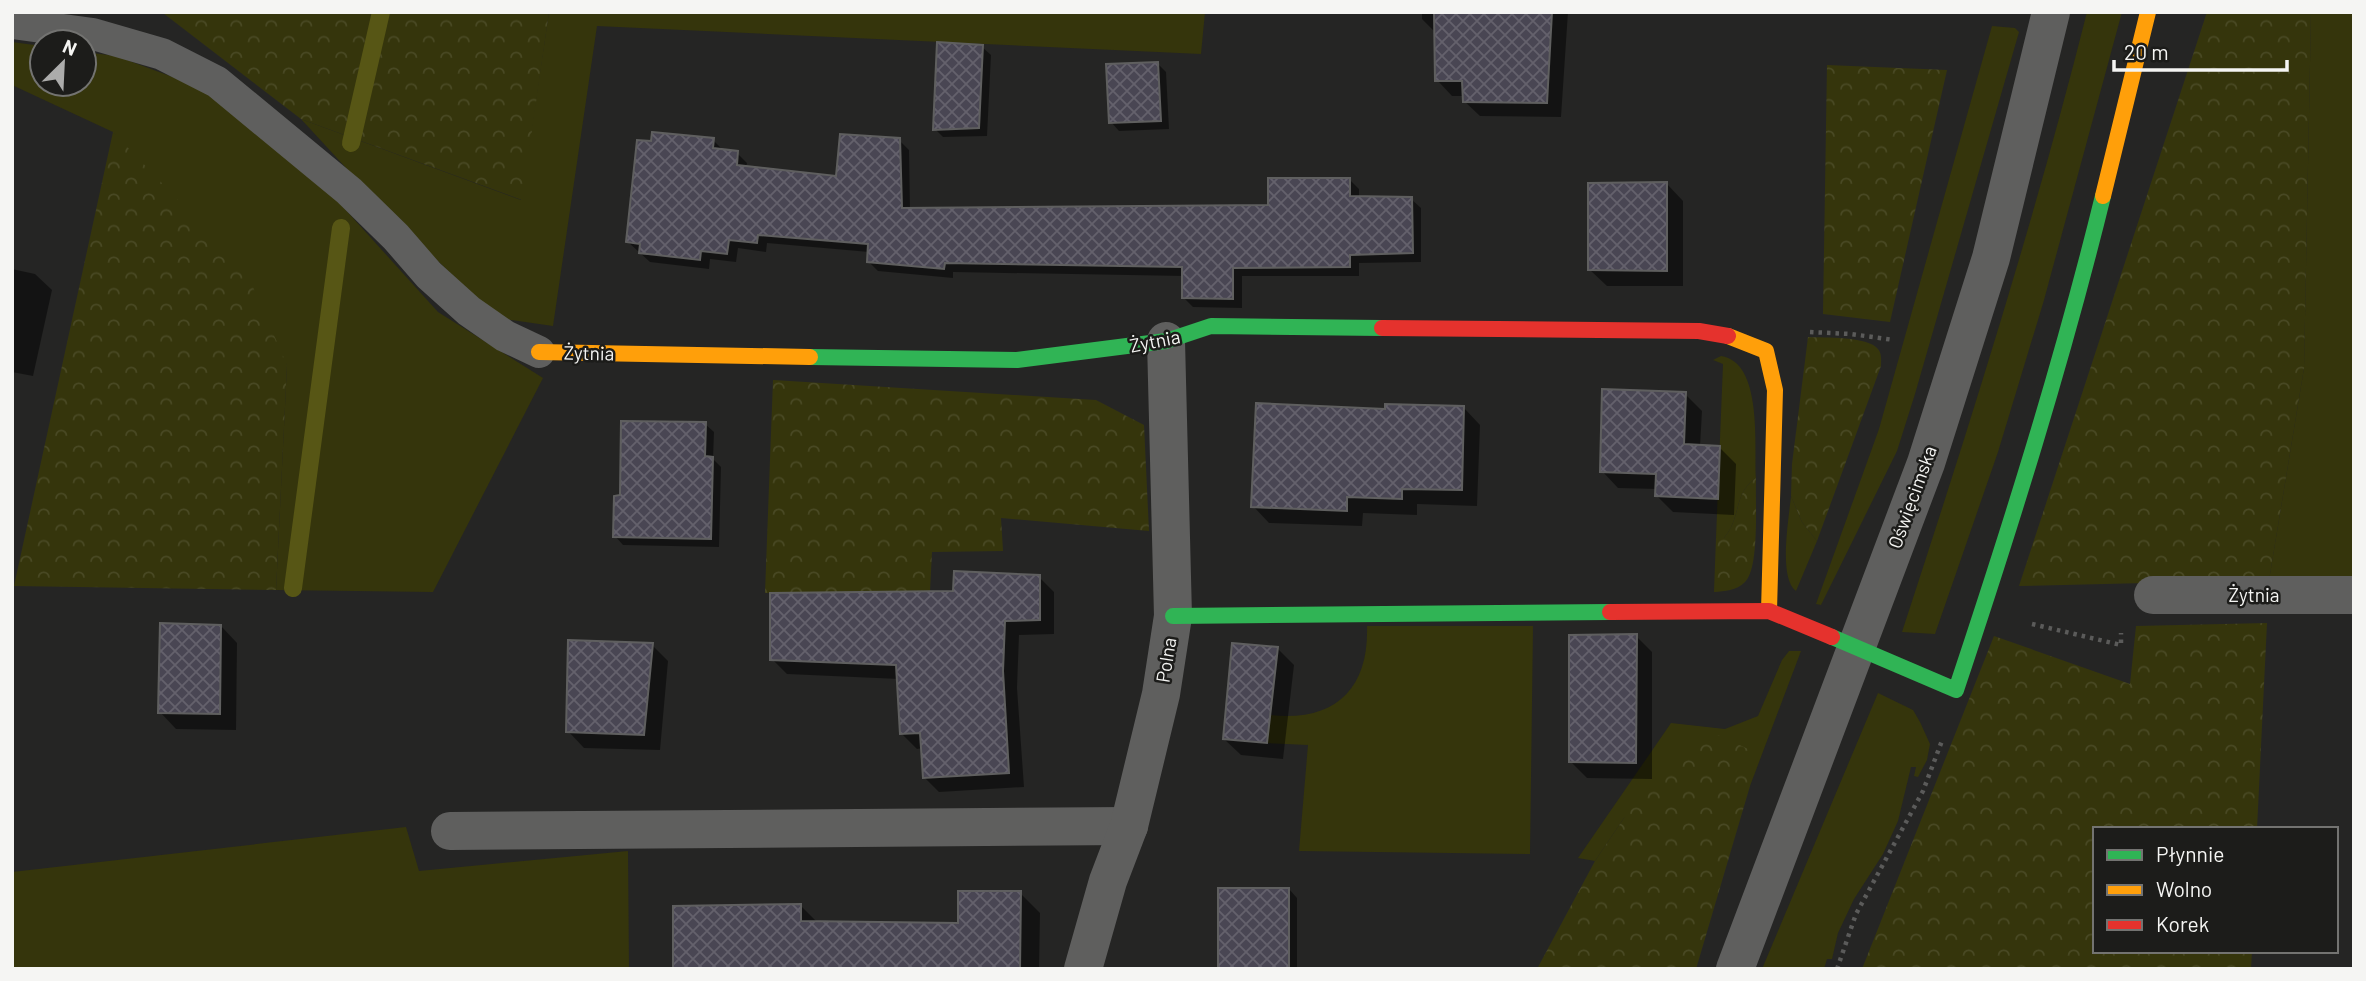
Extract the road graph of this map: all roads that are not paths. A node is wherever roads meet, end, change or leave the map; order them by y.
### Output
1 (2051, 12) edge
2 (2147, 12) edge
3 (12, 23) edge
4 (1166, 341) junction
5 (539, 352) joint
6 (2153, 595) dead end
7 (2354, 596) edge
8 (1769, 611) junction
9 (1173, 616) junction
10 (1854, 648) junction
11 (1129, 826) junction
12 (450, 831) dead end
13 (1083, 969) edge
14 (1735, 969) edge

1 - 10 street, Oświęcimska
2 - 10 street
3 - 5 lane
4 - 5 street, Żytnia
4 - 8 street, Żytnia
4 - 9 street, Polna
6 - 7 street, Żytnia
8 - 9 street
8 - 10 street
9 - 11 street, Polna
10 - 14 street, Oświęcimska
11 - 12 street
11 - 13 street, Polna

